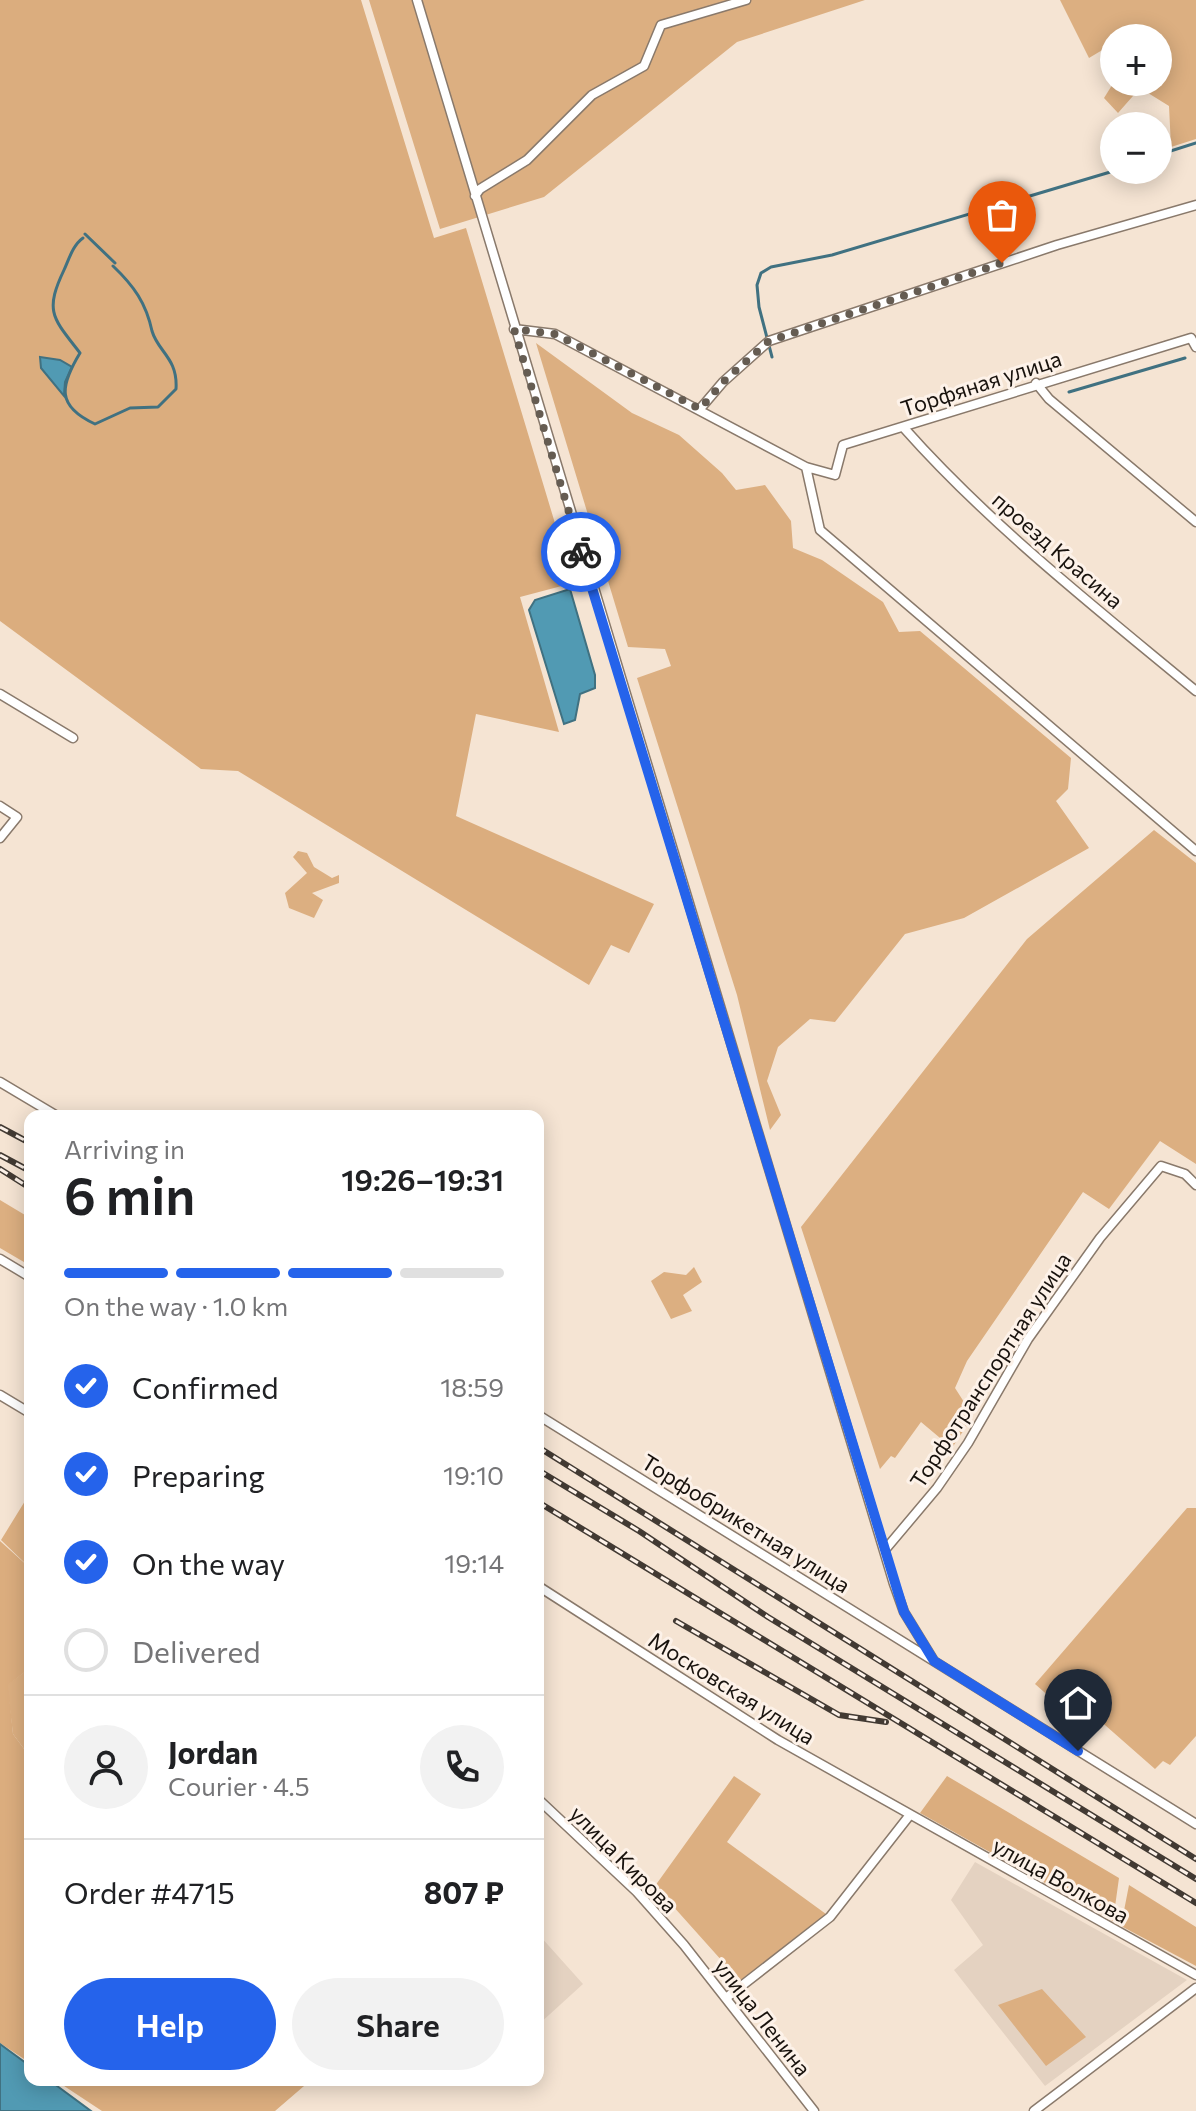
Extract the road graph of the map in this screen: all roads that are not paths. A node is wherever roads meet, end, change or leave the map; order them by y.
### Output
1 (417, 0) edge
2 (746, 0) edge
3 (475, 196) junction
4 (1196, 205) edge
5 (514, 329) junction
6 (1193, 337) edge
7 (1196, 347) edge
8 (1036, 383) junction
9 (700, 409) junction
10 (904, 428) junction
11 (806, 467) junction
12 (1196, 522) edge
13 (1196, 691) edge
14 (0, 694) edge
15 (73, 738) dead end
16 (0, 806) edge
17 (0, 838) edge
18 (1196, 851) edge
19 (0, 1082) edge
20 (47, 1110) edge
21 (1196, 1185) edge
22 (0, 1259) edge
23 (24, 1273) edge
24 (0, 1395) edge
25 (24, 1409) edge
26 (544, 1419) edge
27 (884, 1551) junction
28 (544, 1590) edge
29 (934, 1661) junction
30 (544, 1805) edge
31 (909, 1816) junction
32 (1196, 1824) edge
33 (684, 1945) joint
34 (1196, 1975) edge
35 (1196, 1988) edge
36 (726, 1998) junction
37 (813, 2111) edge
38 (1034, 2111) edge

1 - 3 street, Торфобрикетная улица
2 - 3 street
3 - 5 street, Торфобрикетная улица
4 - 9 street
5 - 9 street
5 - 27 street, Торфобрикетная улица
6 - 7 street, Торфяная улица
6 - 8 street, Торфяная улица
8 - 10 street, Торфяная улица
8 - 12 street
9 - 11 street
10 - 11 street, Торфяная улица
10 - 13 street, проезд Красина
11 - 18 street
14 - 15 street
16 - 17 street
19 - 20 street
21 - 27 street, Торфотранспортная улица
22 - 23 street
24 - 25 street
26 - 29 street, Торфобрикетная улица
27 - 29 street, Торфобрикетная улица
28 - 31 street, Московская улица
29 - 32 street, Торфобрикетная улица
30 - 33 street, улица Кирова
31 - 34 street, улица Волкова
31 - 36 street
33 - 36 street, улица Ленина
35 - 38 street
36 - 37 street, улица Ленина

